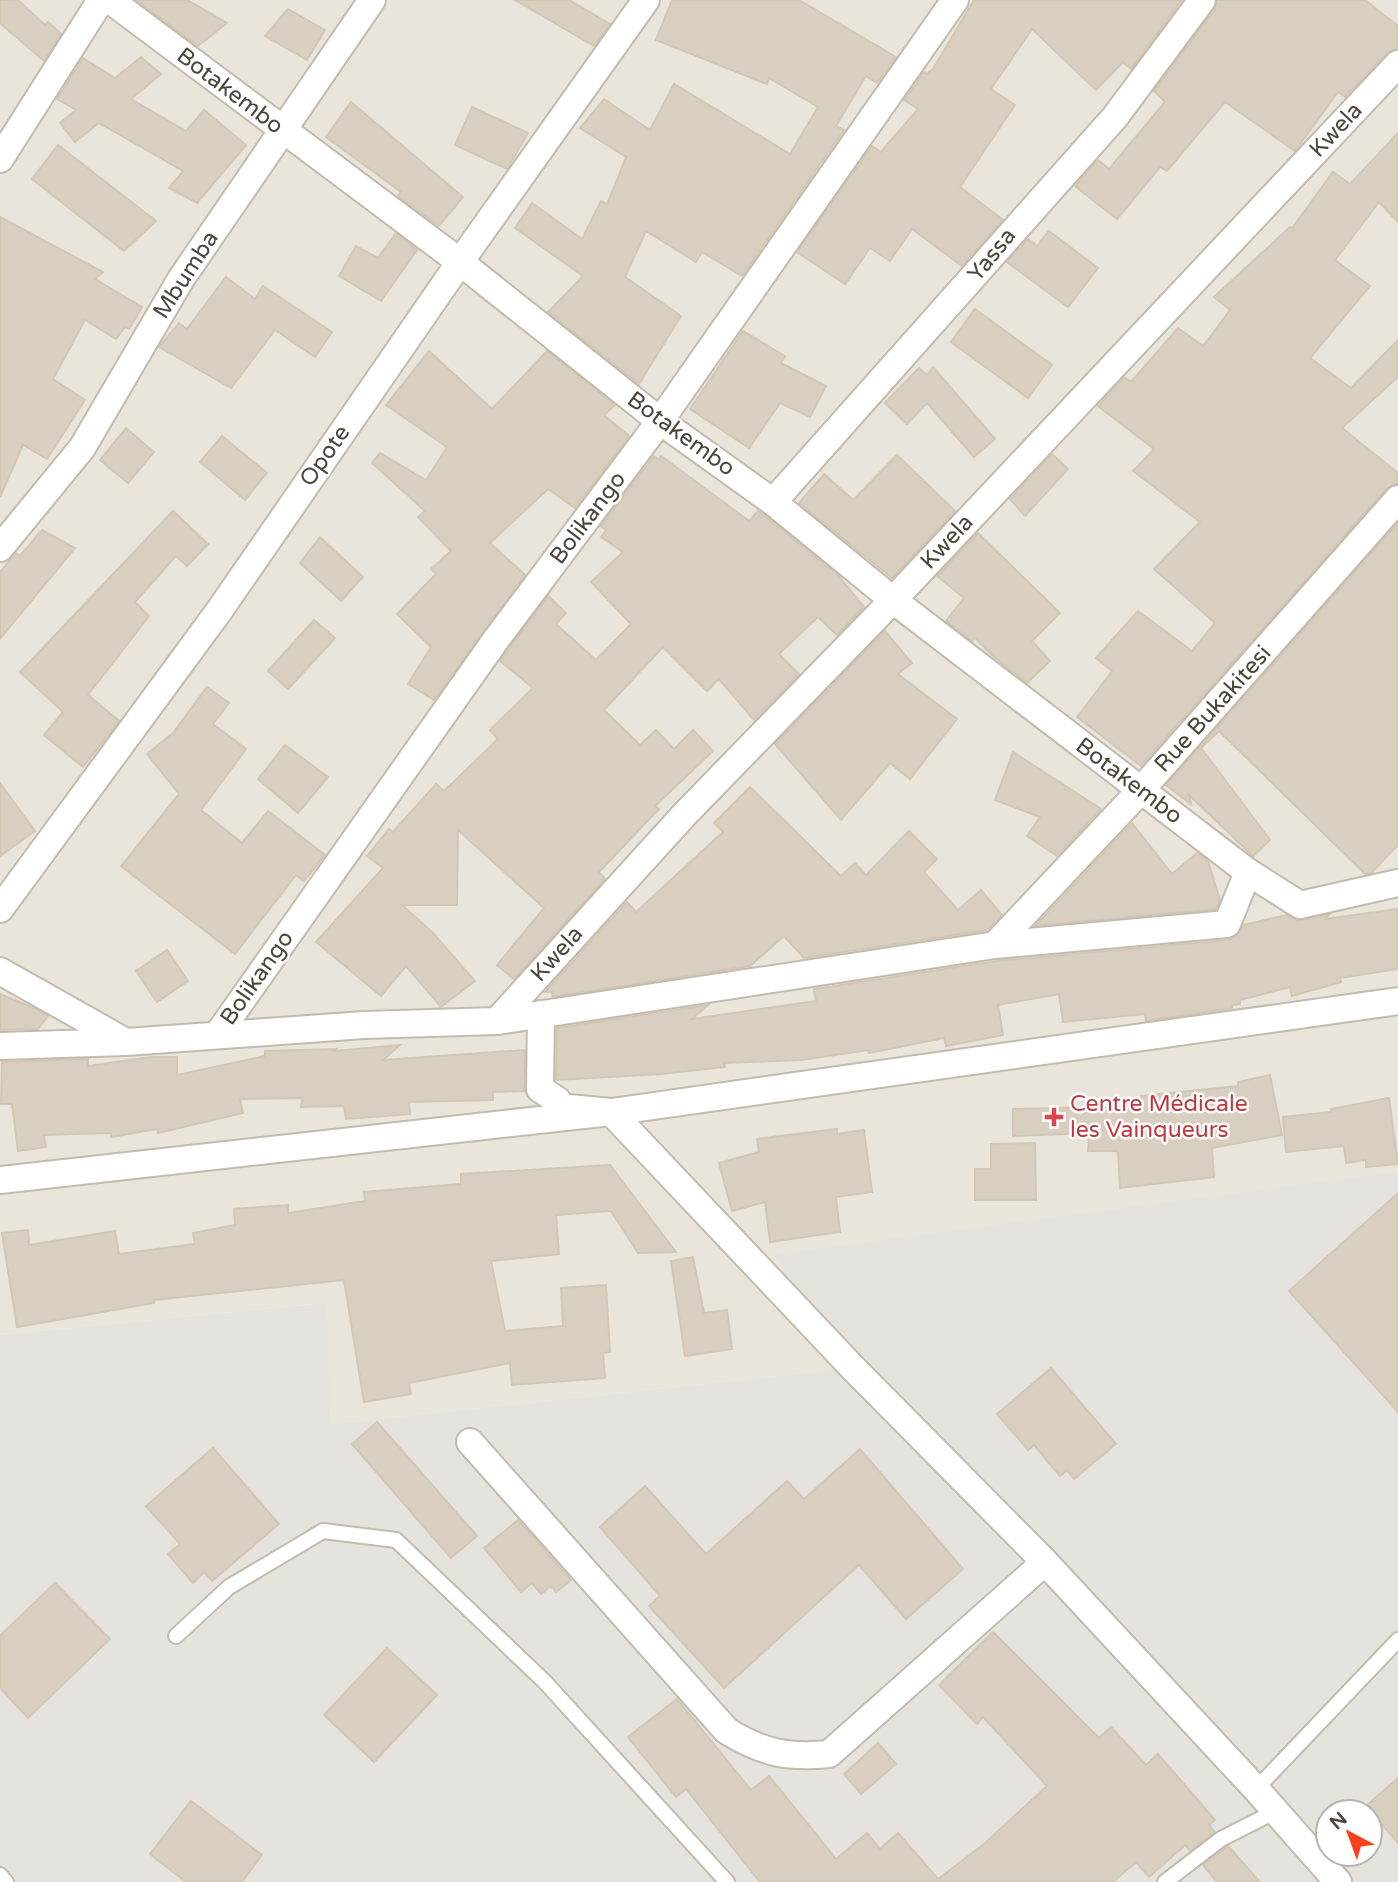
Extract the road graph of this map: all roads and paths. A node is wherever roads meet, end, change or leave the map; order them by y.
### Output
1 (101, 0) edge
2 (110, 0) edge
3 (372, 0) edge
4 (646, 0) edge
5 (955, 0) edge
6 (1202, 0) edge
7 (1398, 64) edge
8 (283, 132) junction
9 (0, 159) edge
10 (460, 262) junction
11 (660, 421) junction
12 (1398, 499) edge
13 (773, 502) junction
14 (0, 548) edge
15 (893, 600) junction
16 (1140, 790) junction
17 (1248, 873) junction
18 (1398, 883) edge
19 (0, 909) edge
20 (995, 945) junction
21 (0, 971) edge
22 (1398, 1001) edge
23 (541, 1014) junction
24 (497, 1021) junction
25 (218, 1034) junction
26 (126, 1042) junction
27 (0, 1046) edge
28 (611, 1112) junction
29 (0, 1180) edge
30 (470, 1442) dead end
31 (1045, 1562) junction
32 (176, 1636) dead end
33 (1398, 1640) edge
34 (1256, 1789) junction
35 (1276, 1811) junction
36 (0, 1875) edge
37 (6, 1882) edge
38 (727, 1882) edge
39 (1165, 1882) edge
40 (1338, 1882) edge

1 - 9 street
2 - 8 street, Botakembo
3 - 8 street, Mbumba
4 - 10 street, Opote
5 - 11 street, Bolikango
6 - 13 street, Yassa
7 - 15 street, Kwela
8 - 10 street, Botakembo
8 - 14 street, Mbumba
10 - 11 street, Botakembo
10 - 19 street, Opote
11 - 13 street, Botakembo
11 - 25 street, Bolikango
12 - 16 street, Rue Bukakitesi
13 - 15 street, Botakembo
15 - 16 street, Botakembo
15 - 24 street, Kwela
16 - 17 street, Botakembo
16 - 20 street, Rue Bukakitesi
17 - 18 street, Botakembo
17 - 20 street
20 - 23 street
21 - 26 street
22 - 28 street
23 - 24 street
23 - 28 street
24 - 25 street
25 - 26 street
26 - 27 street
28 - 29 street
28 - 31 street
30 - 31 street
31 - 34 street
32 - 38 lane
33 - 34 lane
34 - 35 street
35 - 39 lane
35 - 40 street
36 - 37 lane

